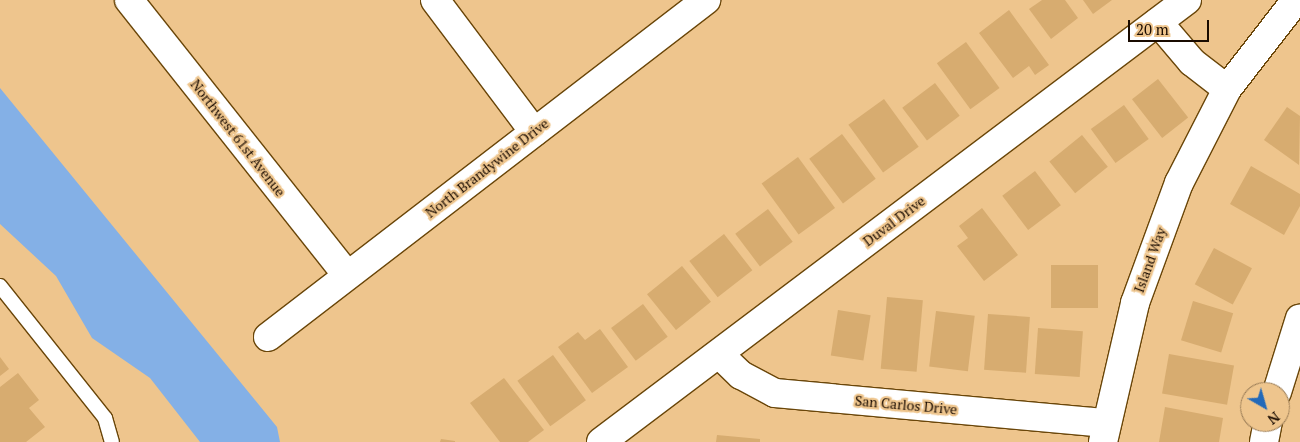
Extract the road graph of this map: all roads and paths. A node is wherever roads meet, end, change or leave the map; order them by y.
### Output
1 (129, 0) edge
2 (435, 0) edge
3 (706, 0) edge
4 (1187, 0) edge
5 (1296, 0) edge
6 (1158, 22) junction
7 (1227, 89) junction
8 (534, 132) junction
9 (347, 275) junction
10 (0, 286) edge
11 (1300, 318) edge
12 (268, 337) dead end
13 (719, 354) junction
14 (1280, 382) edge
15 (1105, 433) edge
16 (112, 442) edge
17 (601, 442) edge

1 - 9 street, Northwest 61st Avenue
2 - 8 street
3 - 8 street, North Brandywine Drive
4 - 6 street, Duval Drive
5 - 7 street, Island Way
6 - 7 street
6 - 13 street, Duval Drive
7 - 15 street, Island Way
8 - 9 street, North Brandywine Drive
9 - 12 street, North Brandywine Drive
10 - 16 lane
11 - 14 street
13 - 15 street, San Carlos Drive
13 - 17 street, Duval Drive

